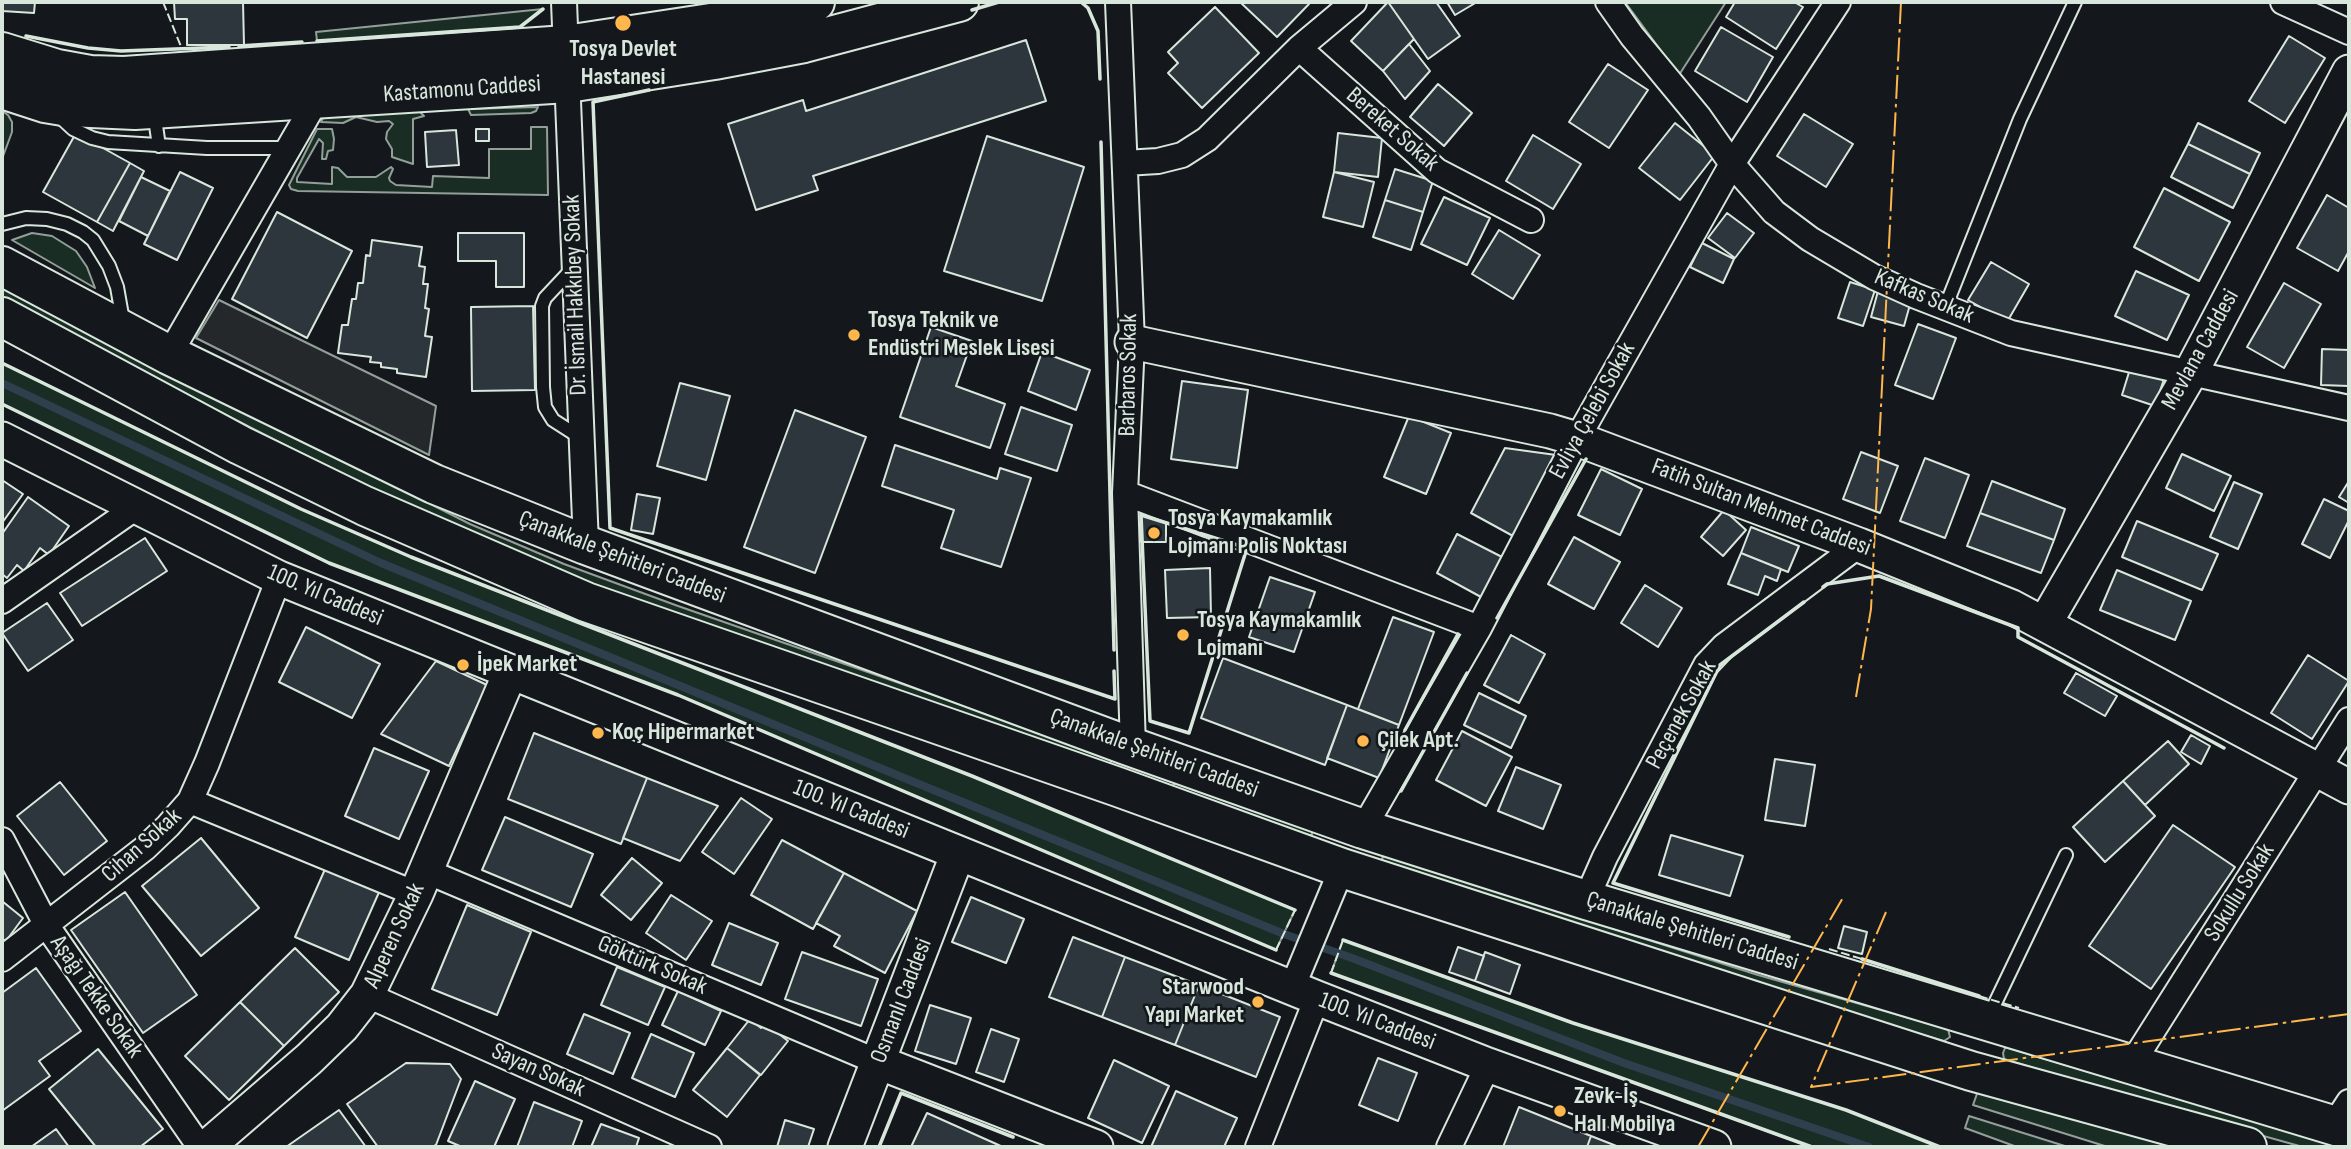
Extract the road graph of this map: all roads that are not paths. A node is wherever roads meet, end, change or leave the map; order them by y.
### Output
1 (564, 2) edge
2 (815, 2) edge
3 (960, 2) edge
4 (1118, 2) edge
5 (1354, 2) edge
6 (1608, 2) edge
7 (1838, 2) edge
8 (2075, 2) edge
9 (2283, 2) edge
10 (2349, 32) edge
11 (566, 45) junction
12 (1299, 48) junction
13 (2, 52) edge
14 (2349, 72) edge
15 (2, 89) edge
16 (558, 93) junction
17 (317, 99) junction
18 (156, 128) junction
19 (289, 148) junction
20 (1125, 163) junction
21 (1732, 164) junction
22 (556, 197) dead end
23 (1531, 220) dead end
24 (2, 224) edge
25 (575, 265) junction
26 (2, 266) edge
27 (1945, 308) junction
28 (2, 317) edge
29 (125, 331) junction
30 (1132, 342) junction
31 (169, 355) junction
32 (2191, 372) junction
33 (2349, 408) edge
34 (582, 438) junction
35 (2, 439) edge
36 (1577, 439) junction
37 (1125, 493) junction
38 (135, 508) junction
39 (586, 545) junction
40 (1858, 545) junction
41 (279, 578) junction
42 (2, 601) edge
43 (2045, 623) junction
44 (1479, 628) junction
45 (510, 673) junction
46 (2349, 720) edge
47 (1140, 750) junction
48 (2318, 770) junction
49 (2349, 787) edge
50 (1134, 793) junction
51 (190, 801) junction
52 (1363, 829) junction
53 (2, 840) edge
54 (958, 853) junction
55 (2066, 855) dead end
56 (1342, 868) junction
57 (421, 882) junction
58 (1586, 900) junction
59 (47, 926) junction
60 (2, 959) edge
61 (1304, 982) junction
62 (367, 995) junction
63 (1986, 1022) junction
64 (878, 1062) junction
65 (1488, 1065) junction
66 (2131, 1065) junction
67 (1972, 1071) junction
68 (2344, 1119) edge
69 (200, 1147) edge
70 (208, 1147) edge
71 (709, 1147) edge
72 (845, 1147) edge
73 (1096, 1147) edge
74 (1258, 1147) edge
75 (1449, 1147) edge
76 (1714, 1147) edge
77 (2247, 1147) edge

1 - 11 street, Dr. İsmail Hakkıbey Sokak
2 - 11 main road, Kastamonu Caddesi
3 - 16 main road, Kastamonu Caddesi
4 - 20 street, Barbaros Sokak
5 - 12 street
6 - 21 street, Kafkas Sokak
7 - 21 street, Evliya Çelebi Sokak
8 - 27 lane
9 - 10 street
11 - 13 main road, Kastamonu Caddesi
11 - 16 street, Dr. İsmail Hakkıbey Sokak
12 - 20 street
12 - 23 street, Bereket Sokak
14 - 32 street, Mevlana Caddesi
15 - 18 main road, Kastamonu Caddesi
16 - 17 main road, Kastamonu Caddesi
16 - 22 street
16 - 25 street, Dr. İsmail Hakkıbey Sokak
17 - 18 main road, Kastamonu Caddesi
17 - 19 street
18 - 19 lane
19 - 31 street
20 - 30 street, Barbaros Sokak
21 - 27 street, Kafkas Sokak
21 - 36 street, Evliya Çelebi Sokak
24 - 29 lane
25 - 34 street, Dr. İsmail Hakkıbey Sokak
25 - 34 lane
26 - 29 main road, Çanakkale Şehitleri Caddesi
27 - 32 street, Kafkas Sokak
28 - 50 main road, Çanakkale Şehitleri Caddesi
29 - 31 main road, Çanakkale Şehitleri Caddesi
30 - 36 street, Fatih Sultan Mehmet Caddesi
30 - 37 street, Barbaros Sokak
31 - 39 main road, Çanakkale Şehitleri Caddesi
32 - 33 street, Kafkas Sokak
32 - 43 street, Mevlana Caddesi
34 - 39 street, Dr. İsmail Hakkıbey Sokak
35 - 38 street, 100. Yıl Caddesi
36 - 40 street, Fatih Sultan Mehmet Caddesi
36 - 44 street, Evliya Çelebi Sokak
37 - 44 street
37 - 47 street, Barbaros Sokak
38 - 41 street, 100. Yıl Caddesi
38 - 42 street
39 - 47 main road, Çanakkale Şehitleri Caddesi
40 - 43 street, Fatih Sultan Mehmet Caddesi
40 - 58 street, Peçenek Sokak
41 - 45 street, 100. Yıl Caddesi
41 - 51 street, Cihan Sokak
43 - 48 street, Fatih Sultan Mehmet Caddesi
44 - 52 street, Evliya Çelebi Sokak
45 - 54 street, 100. Yıl Caddesi
45 - 57 street, Alperen Sokak
46 - 48 street, Sokullu Sokak
47 - 50 main road
47 - 52 main road, Çanakkale Şehitleri Caddesi
48 - 49 street, Fatih Sultan Mehmet Caddesi
48 - 66 street, Sokullu Sokak
50 - 56 main road, Çanakkale Şehitleri Caddesi
51 - 57 street, Göktürk Sokak
51 - 59 street, Cihan Sokak
52 - 56 main road
52 - 58 main road, Çanakkale Şehitleri Caddesi
53 - 59 street, Aşağı Tekke Sokak
54 - 61 street, 100. Yıl Caddesi
54 - 64 street, Osmanlı Caddesi
55 - 63 lane
56 - 61 street
56 - 67 main road, Çanakkale Şehitleri Caddesi
57 - 62 street, Alperen Sokak
57 - 64 street, Göktürk Sokak
58 - 63 main road, Çanakkale Şehitleri Caddesi
59 - 60 street, Cihan Sokak
59 - 69 street, Aşağı Tekke Sokak
61 - 65 street, 100. Yıl Caddesi
61 - 74 street
62 - 70 street, Alperen Sokak
62 - 71 street, Sayan Sokak
63 - 66 main road, Çanakkale Şehitleri Caddesi
63 - 67 main road
64 - 72 street, Osmanlı Caddesi
64 - 73 street
65 - 75 street
65 - 76 street, 100. Yıl Caddesi
66 - 68 main road, Çanakkale Şehitleri Caddesi
67 - 77 main road, Çanakkale Şehitleri Caddesi

